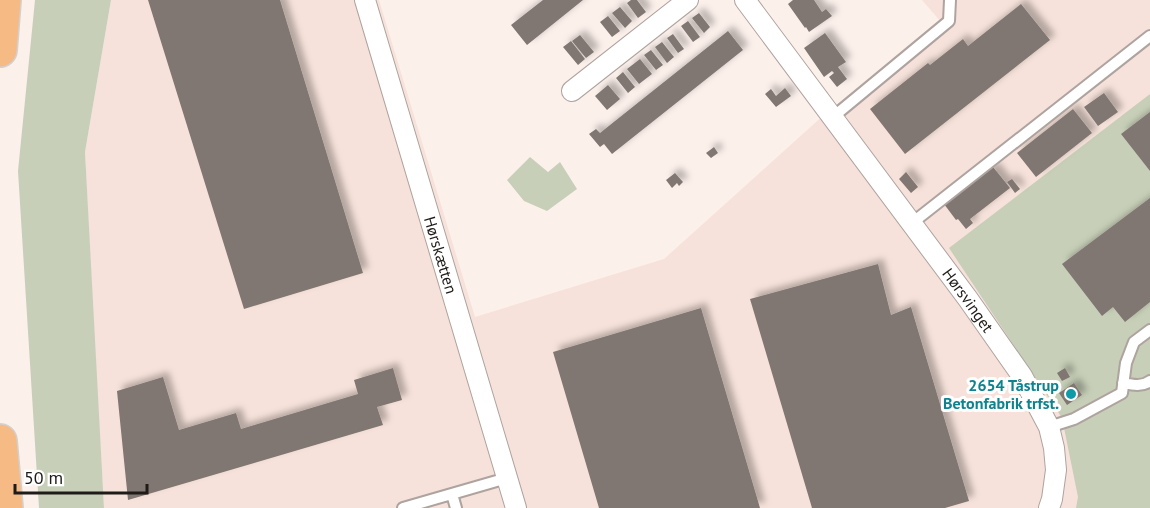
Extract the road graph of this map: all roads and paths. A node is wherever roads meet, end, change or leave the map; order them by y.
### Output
1 (4, 0) edge
2 (365, 0) edge
3 (688, 0) edge
4 (746, 0) edge
5 (950, 0) edge
6 (1150, 36) edge
7 (0, 50) edge
8 (572, 90) dead end
9 (831, 114) junction
10 (912, 223) junction
11 (1150, 330) edge
12 (1150, 381) edge
13 (1123, 383) junction
14 (1049, 427) junction
15 (0, 441) edge
16 (507, 478) junction
17 (452, 494) junction
18 (6, 508) edge
19 (403, 508) edge
20 (456, 508) edge
21 (516, 508) edge
22 (1049, 508) edge

1 - 7 highway
2 - 16 street, Hørskætten
3 - 8 street
4 - 9 street, Hørsvinget
5 - 9 lane
6 - 10 lane
9 - 10 street, Hørsvinget
10 - 14 street, Hørsvinget
11 - 13 lane
12 - 13 lane
13 - 14 lane
14 - 22 street, Hørsvinget
15 - 18 highway
16 - 17 lane
16 - 21 street, Hørskætten
17 - 19 lane
17 - 20 lane

